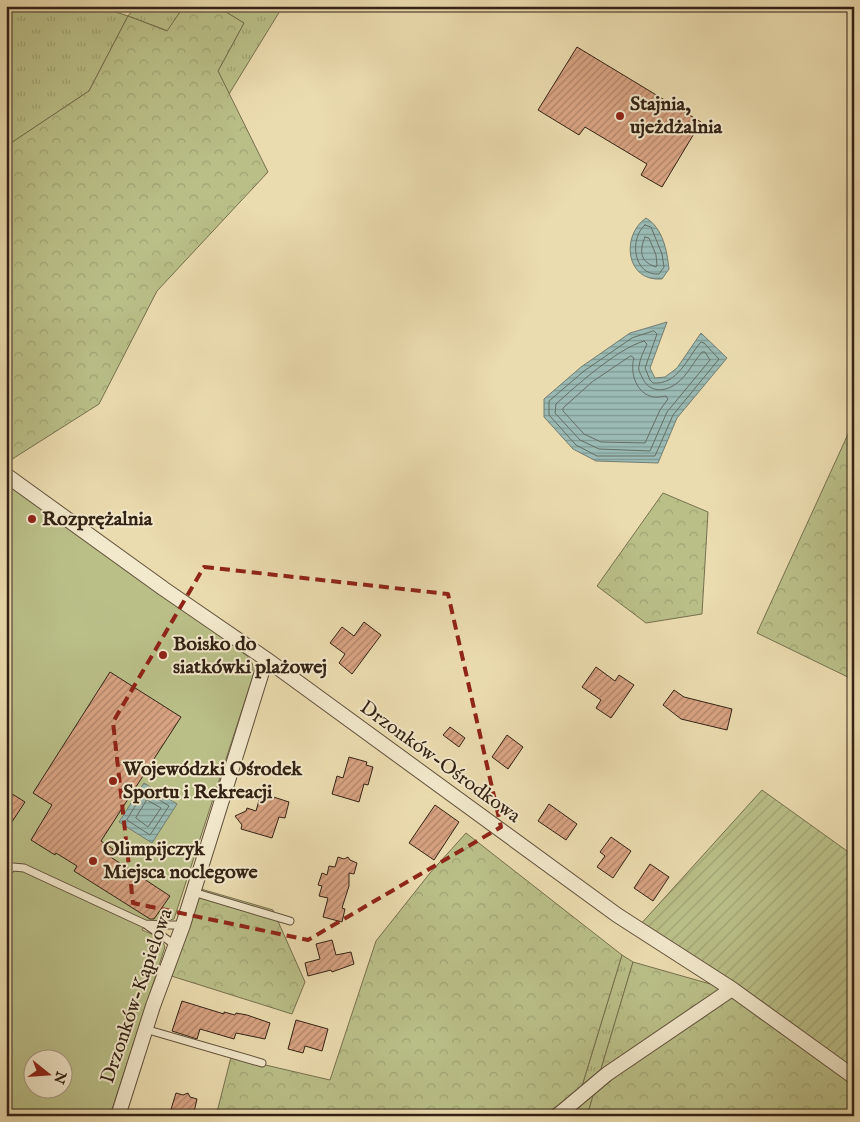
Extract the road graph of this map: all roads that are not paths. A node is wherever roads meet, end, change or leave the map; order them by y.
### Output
1 (6, 475) edge
2 (266, 659) junction
3 (6, 872) edge
4 (192, 892) junction
5 (290, 921) dead end
6 (145, 924) junction
7 (182, 924) junction
8 (175, 945) junction
9 (732, 989) junction
10 (145, 1029) junction
11 (262, 1064) dead end
12 (854, 1077) edge
13 (118, 1116) edge
14 (557, 1116) edge

1 - 2 street, Drzonków-Ośrodkowa
2 - 4 street, Drzonków-Kąpielowa
2 - 9 street, Drzonków-Ośrodkowa
3 - 6 lane
4 - 5 lane
4 - 7 street, Drzonków-Kąpielowa
6 - 7 lane
6 - 8 lane
7 - 8 street, Drzonków-Kąpielowa
8 - 10 street, Drzonków-Kąpielowa
9 - 12 street, Drzonków-Ośrodkowa
9 - 14 street
10 - 11 lane
10 - 13 street, Drzonków-Kąpielowa

